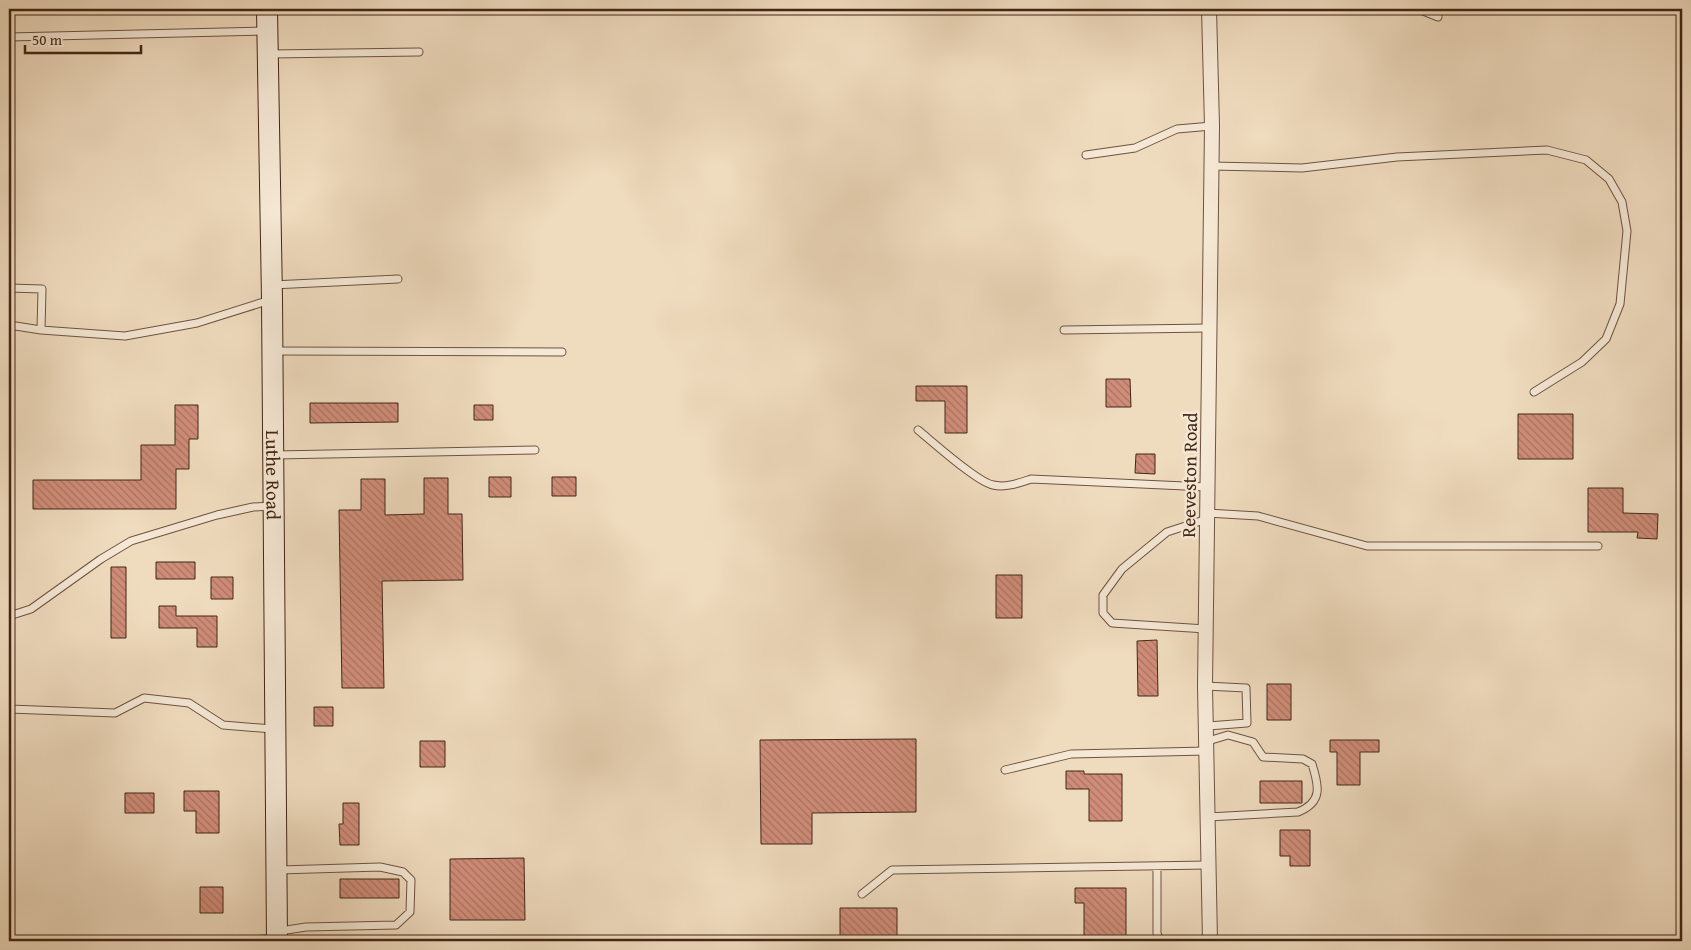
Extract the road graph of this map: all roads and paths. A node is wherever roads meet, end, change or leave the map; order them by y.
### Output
1 (267, 9) edge
2 (1210, 9) edge
3 (1418, 9) edge
4 (1438, 17) dead end
5 (267, 31) junction
6 (9, 37) edge
7 (419, 52) dead end
8 (268, 54) junction
9 (1212, 126) junction
10 (1086, 155) dead end
11 (1211, 166) junction
12 (398, 278) dead end
13 (9, 288) edge
14 (272, 292) junction
15 (9, 325) edge
16 (1209, 328) junction
17 (41, 330) junction
18 (1064, 330) dead end
19 (272, 351) junction
20 (562, 352) dead end
21 (1534, 392) dead end
22 (918, 430) dead end
23 (535, 450) dead end
24 (273, 456) junction
25 (1207, 487) junction
26 (273, 506) junction
27 (1207, 516) junction
28 (1598, 546) dead end
29 (9, 616) edge
30 (1206, 629) junction
31 (1206, 686) junction
32 (9, 709) edge
33 (1208, 726) junction
34 (275, 729) junction
35 (1208, 746) junction
36 (1005, 770) dead end
37 (1208, 817) junction
38 (1209, 865) junction
39 (1156, 866) junction
40 (276, 870) junction
41 (862, 894) dead end
42 (277, 937) edge
43 (104, 941) edge
44 (116, 941) edge
45 (238, 941) edge
46 (1162, 941) edge
47 (1210, 941) edge

1 - 5 street, Luthe Road
2 - 9 street, Reeveston Road
3 - 4 lane
5 - 6 lane
5 - 8 street, Luthe Road
7 - 8 lane
8 - 14 street, Luthe Road
9 - 10 lane
9 - 11 street, Reeveston Road
11 - 16 street, Reeveston Road
11 - 21 lane
12 - 14 lane
13 - 17 lane
14 - 17 lane
14 - 19 street, Luthe Road
15 - 17 lane
16 - 18 lane
16 - 25 street, Reeveston Road
19 - 20 lane
19 - 24 street, Luthe Road
22 - 25 lane
23 - 24 lane
24 - 26 street, Luthe Road
25 - 27 street, Reeveston Road
26 - 29 lane
26 - 34 street, Luthe Road
27 - 28 lane
27 - 30 street, Reeveston Road
27 - 30 lane
30 - 31 street, Reeveston Road
31 - 33 street, Reeveston Road
31 - 33 lane
32 - 34 lane
33 - 35 street, Reeveston Road
34 - 40 street, Luthe Road
35 - 36 lane
35 - 37 street, Reeveston Road
35 - 37 lane
37 - 38 street, Reeveston Road
38 - 39 lane
38 - 47 street, Reeveston Road
39 - 41 lane
39 - 46 lane
40 - 42 street, Luthe Road
40 - 42 lane
42 - 45 lane
43 - 44 lane

